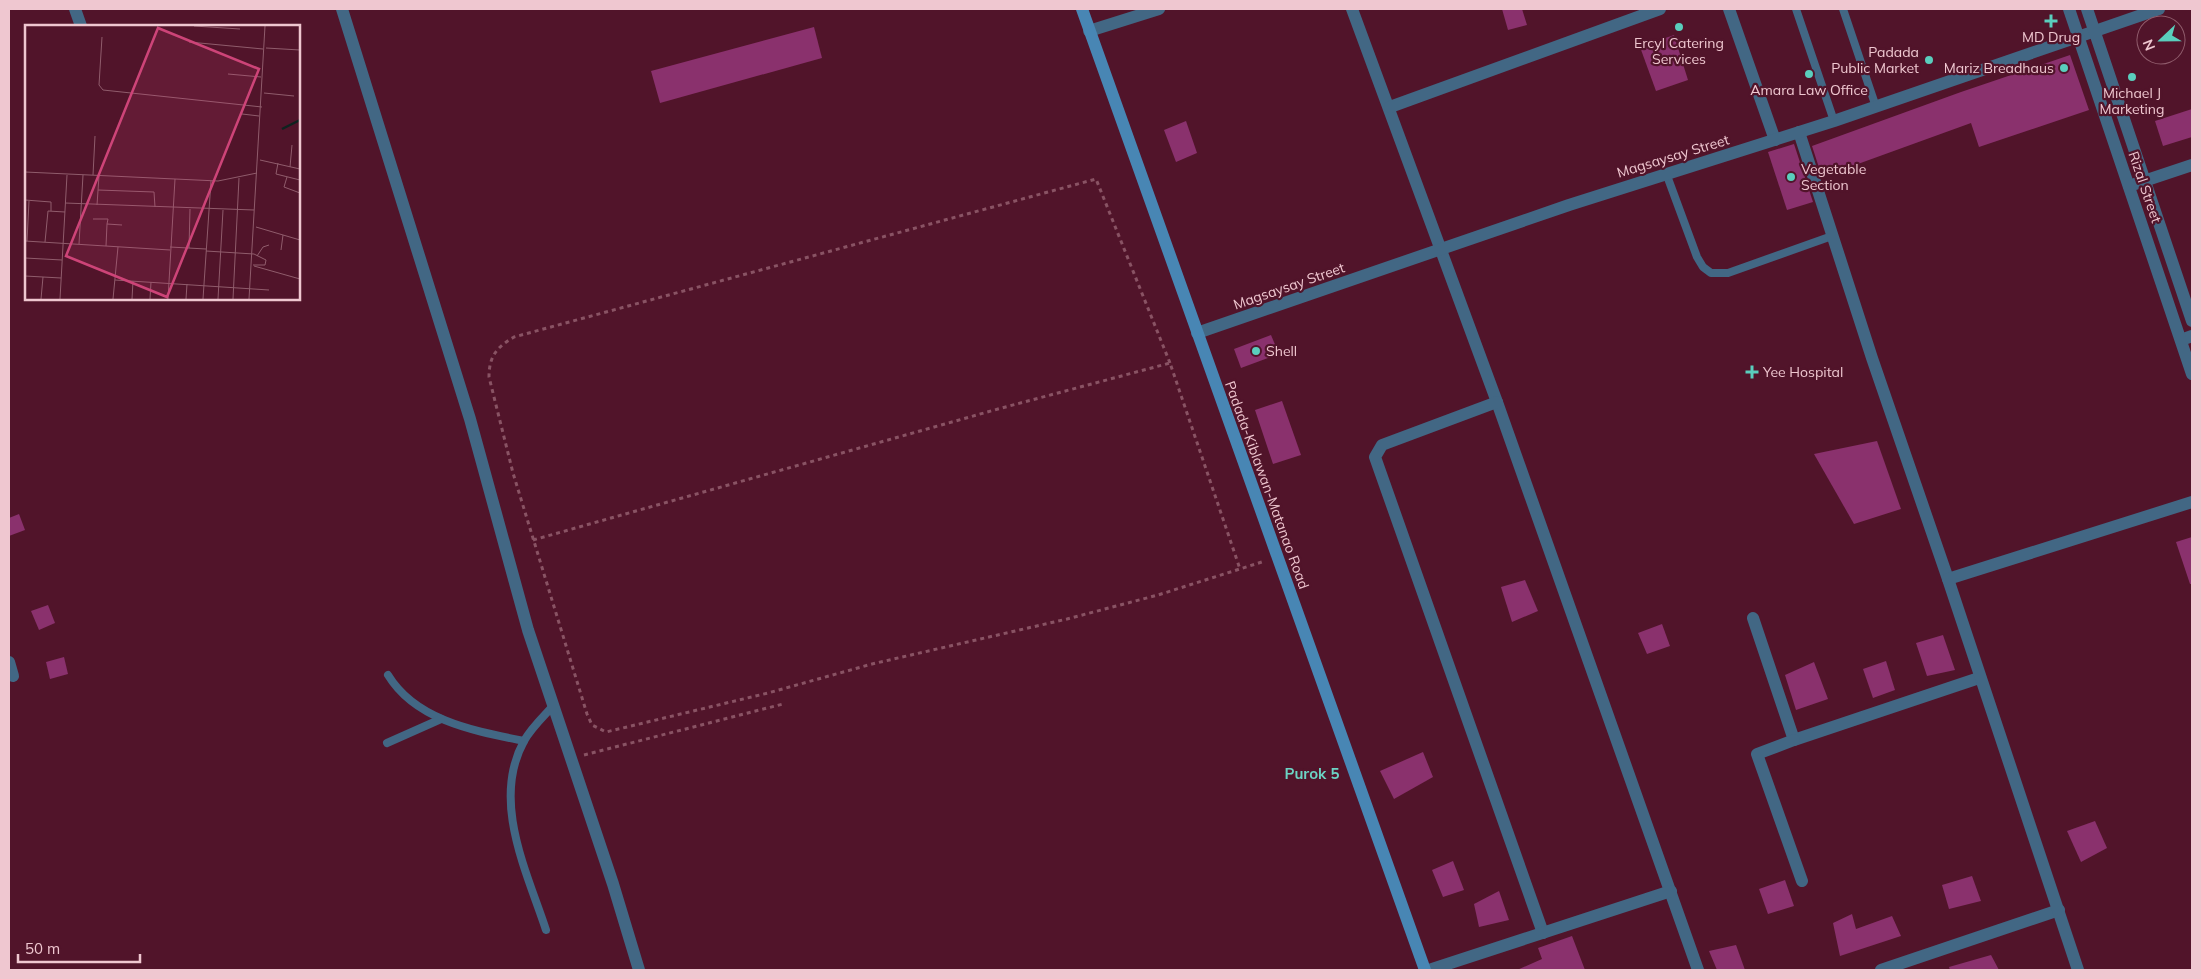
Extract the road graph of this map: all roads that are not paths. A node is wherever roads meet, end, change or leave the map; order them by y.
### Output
1 (75, 9) edge
2 (342, 9) edge
3 (1082, 9) edge
4 (1159, 9) edge
5 (1352, 9) edge
6 (1660, 9) edge
7 (1729, 9) edge
8 (1796, 9) edge
9 (1843, 9) edge
10 (2069, 9) edge
11 (2087, 9) edge
12 (2159, 9) edge
13 (2139, 12) edge
14 (81, 25) edge
15 (1090, 31) junction
16 (2095, 32) junction
17 (2079, 37) junction
18 (1390, 107) junction
19 (1876, 107) junction
20 (1834, 121) junction
21 (1799, 132) junction
22 (1775, 140) junction
23 (2192, 165) edge
24 (1666, 173) junction
25 (2145, 180) junction
26 (2129, 186) junction
27 (1832, 236) junction
28 (1440, 250) junction
29 (2192, 321) edge
30 (1197, 333) junction
31 (2186, 338) edge
32 (2192, 374) edge
33 (1497, 402) junction
34 (2192, 502) edge
35 (1948, 579) junction
36 (1753, 618) dead end
37 (9, 662) edge
38 (388, 675) dead end
39 (13, 676) dead end
40 (1979, 678) junction
41 (553, 706) junction
42 (440, 719) junction
43 (1794, 740) junction
44 (524, 741) junction
45 (386, 742) dead end
46 (1802, 881) dead end
47 (1671, 892) junction
48 (2059, 910) junction
49 (546, 930) dead end
50 (1543, 933) junction
51 (639, 970) edge
52 (1425, 970) edge
53 (1429, 970) edge
54 (1698, 970) edge
55 (1881, 970) edge
56 (2078, 970) edge

1 - 14 street
2 - 41 street
3 - 15 main road, Padada-Kiblawan-Matanao Road
4 - 15 street
5 - 18 street
6 - 18 street
7 - 22 street
8 - 20 lane
9 - 19 lane
10 - 17 street, Rizal Street
11 - 16 street, Rizal Street
12 - 13 street, Magsaysay Street
13 - 16 street, Magsaysay Street
15 - 30 main road, Padada-Kiblawan-Matanao Road
16 - 17 street, Magsaysay Street
16 - 25 street, Rizal Street
17 - 19 street, Magsaysay Street
17 - 26 street, Rizal Street
18 - 28 street
19 - 20 street, Magsaysay Street
20 - 21 street, Magsaysay Street
21 - 22 street, Magsaysay Street
21 - 27 street
22 - 24 street, Magsaysay Street
23 - 25 street
24 - 27 lane
24 - 28 street, Magsaysay Street
25 - 26 street
25 - 29 street, Rizal Street
26 - 31 street, Rizal Street
27 - 35 street
28 - 30 street, Magsaysay Street
28 - 33 street
30 - 52 main road, Padada-Kiblawan-Matanao Road
31 - 32 street, Rizal Street
33 - 47 street
33 - 50 street
34 - 35 street
35 - 40 street
36 - 43 street
37 - 39 street
38 - 42 lane
40 - 43 street
40 - 48 street
41 - 44 lane
41 - 51 street
42 - 44 lane
42 - 45 lane
43 - 46 street
44 - 49 lane
47 - 50 street
47 - 54 street
48 - 55 street
48 - 56 street
50 - 53 street

